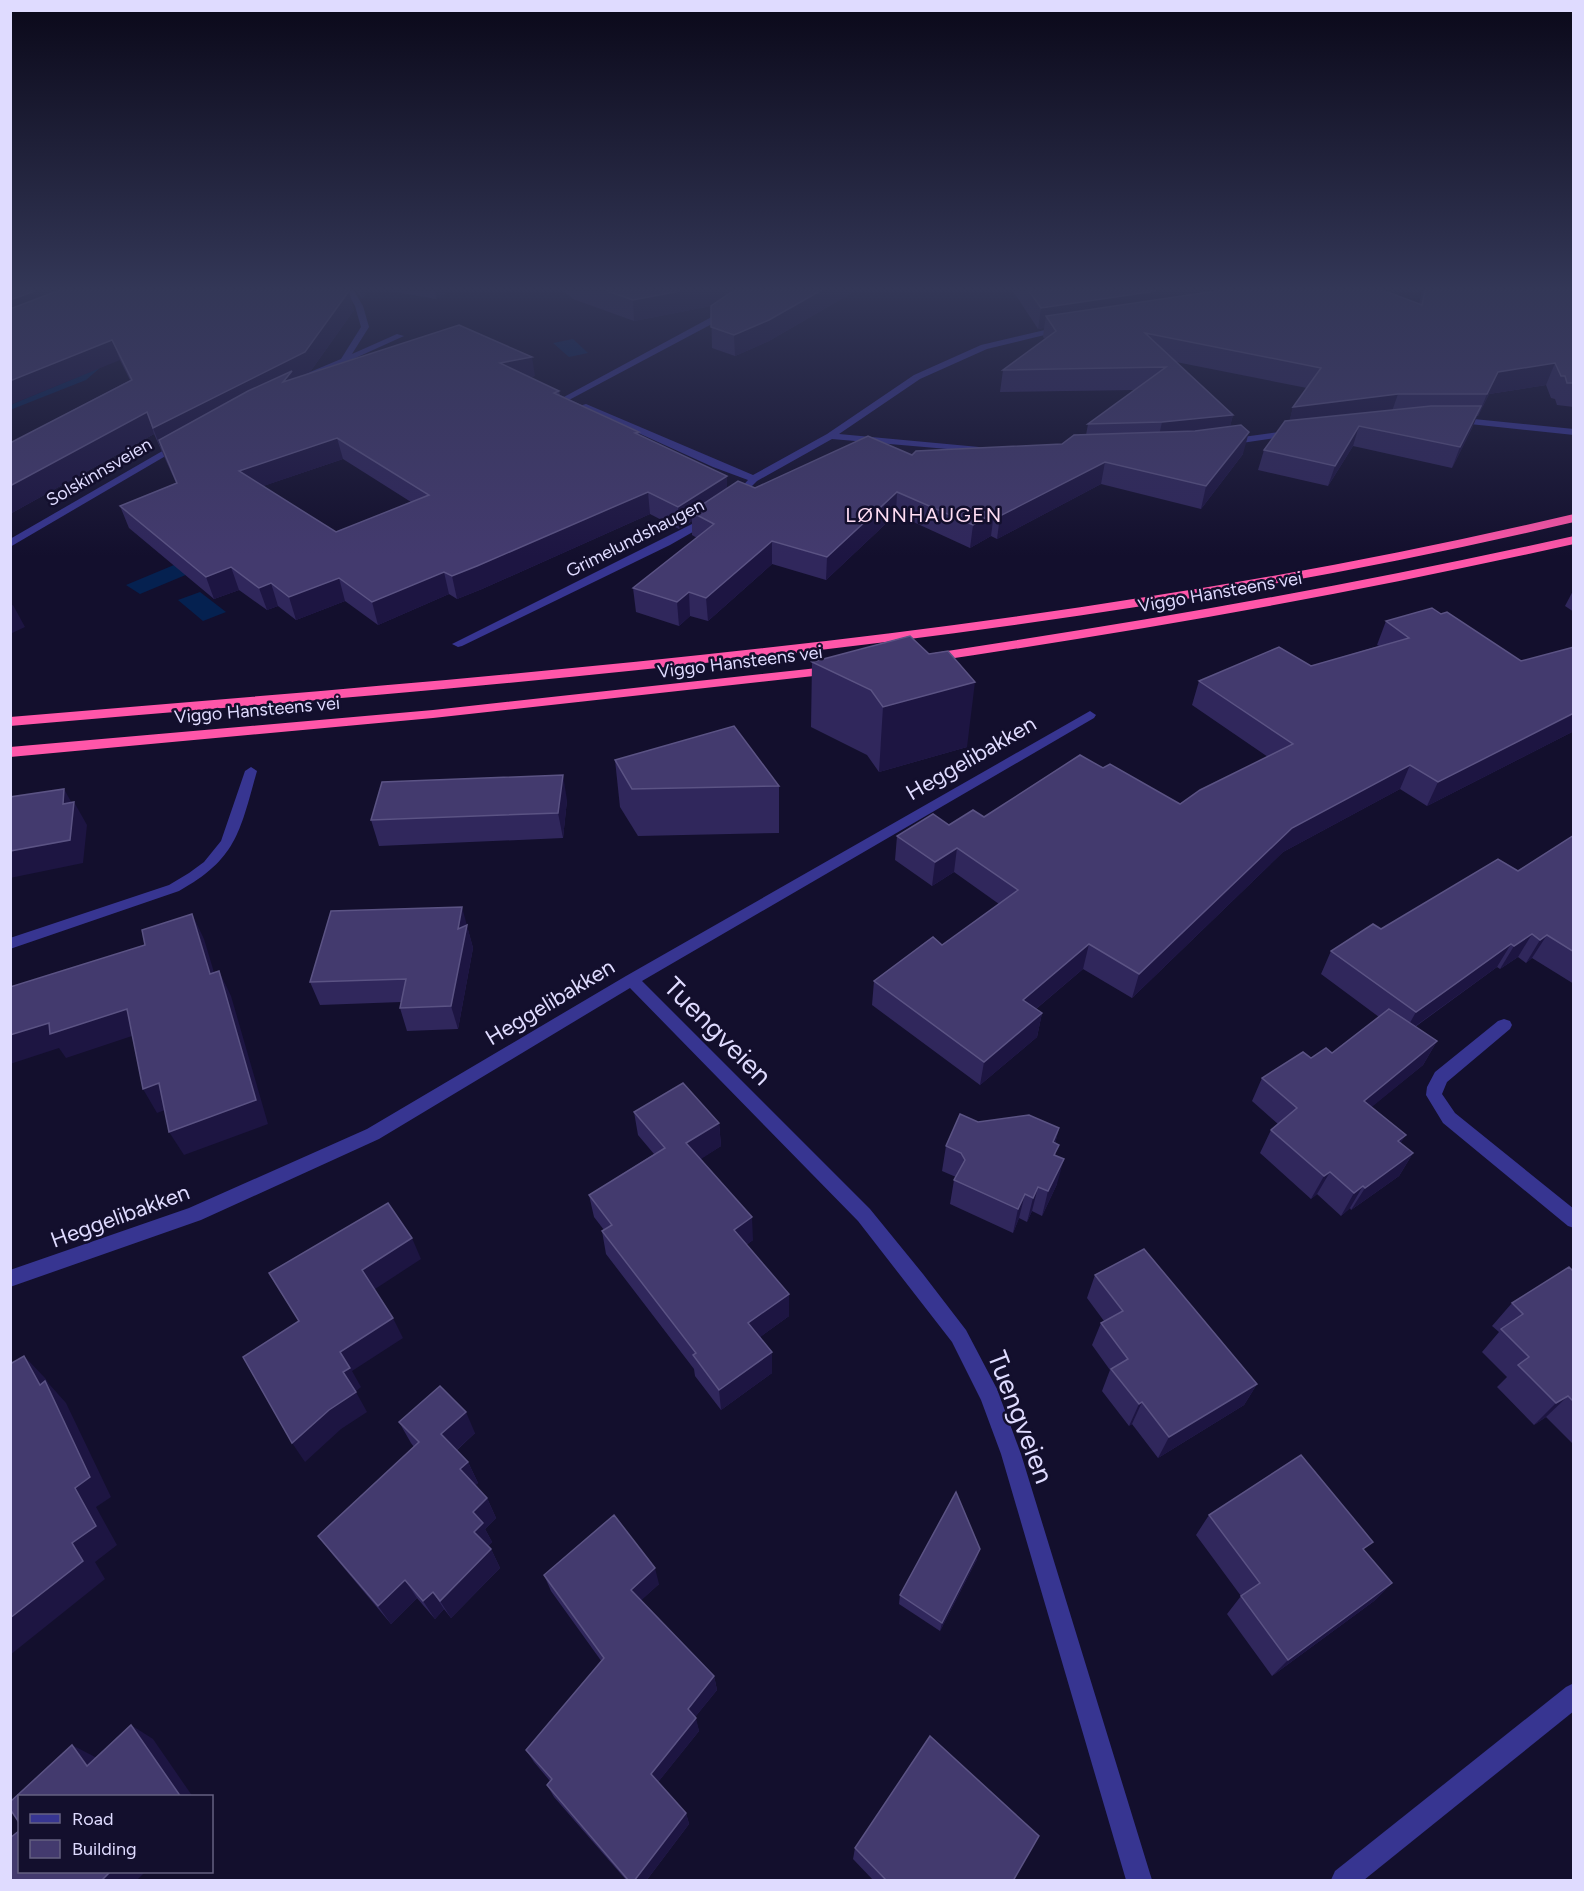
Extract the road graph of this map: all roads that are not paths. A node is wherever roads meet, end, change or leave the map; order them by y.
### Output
1 (302, 379) edge
2 (601, 379) edge
3 (914, 379) edge
4 (294, 383) edge
5 (1443, 420) edge
6 (1303, 432) edge
7 (1574, 432) edge
8 (194, 436) edge
9 (830, 436) junction
10 (1212, 444) edge
11 (990, 451) edge
12 (754, 479) junction
13 (1574, 518) edge
14 (1574, 540) edge
15 (10, 544) edge
16 (458, 644) dead end
17 (908, 661) edge
18 (850, 668) edge
19 (1090, 715) dead end
20 (10, 721) edge
21 (10, 752) edge
22 (251, 771) dead end
23 (10, 944) edge
24 (631, 980) junction
25 (1504, 1025) dead end
26 (1574, 1220) edge
27 (10, 1279) edge
28 (1574, 1695) edge
29 (1139, 1881) edge
30 (1344, 1881) edge

1 - 4 street
2 - 12 street
3 - 9 street, Grimelundshaugen
5 - 7 street
6 - 10 street
8 - 15 street, Solskinnsveien
9 - 11 street
9 - 12 street, Grimelundshaugen
12 - 16 street, Grimelundshaugen
13 - 20 highway, Viggo Hansteens vei
14 - 17 highway, Viggo Hansteens vei
18 - 21 highway, Viggo Hansteens vei
19 - 24 street, Heggelibakken
22 - 23 street
24 - 27 street, Heggelibakken
24 - 29 street, Tuengveien
25 - 26 street
28 - 30 street

